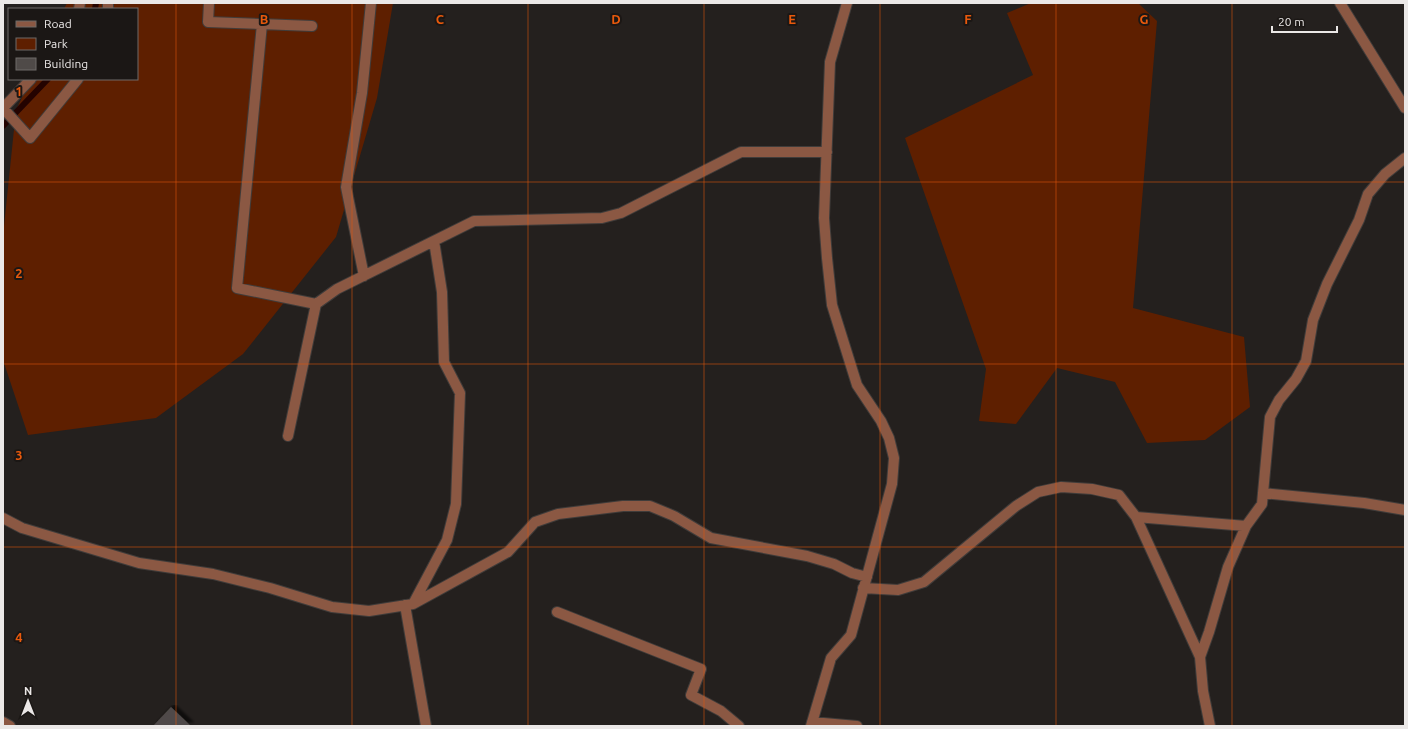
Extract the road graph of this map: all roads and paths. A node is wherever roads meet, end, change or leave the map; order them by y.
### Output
1 (209, 3) edge
2 (371, 3) edge
3 (846, 3) edge
4 (1340, 3) edge
5 (262, 24) junction
6 (312, 26) dead end
7 (30, 80) edge
8 (77, 80) edge
9 (3, 108) edge
10 (1405, 108) edge
11 (827, 152) junction
12 (1405, 158) edge
13 (434, 241) junction
14 (364, 276) junction
15 (316, 304) junction
16 (288, 436) dead end
17 (1263, 493) junction
18 (1405, 510) edge
19 (1136, 517) junction
20 (3, 518) edge
21 (1246, 526) junction
22 (867, 577) junction
23 (863, 588) junction
24 (409, 604) junction
25 (556, 612) dead end
26 (1200, 657) junction
27 (3, 722) edge
28 (811, 724) edge
29 (10, 726) edge
30 (426, 726) edge
31 (739, 726) edge
32 (857, 726) edge
33 (1210, 726) edge

1 - 5 street
2 - 14 street
3 - 11 street
4 - 10 street
5 - 6 street
5 - 15 street
7 - 9 street
8 - 9 street
11 - 13 street
11 - 22 street
12 - 17 street
13 - 14 street
13 - 24 street
14 - 15 street
15 - 16 street
17 - 18 street
17 - 21 street
19 - 21 street
19 - 23 street
19 - 26 street
20 - 24 street
21 - 26 street
22 - 23 street
22 - 24 street
23 - 28 street
24 - 30 street
25 - 31 street
26 - 33 street
27 - 29 street
28 - 32 street

